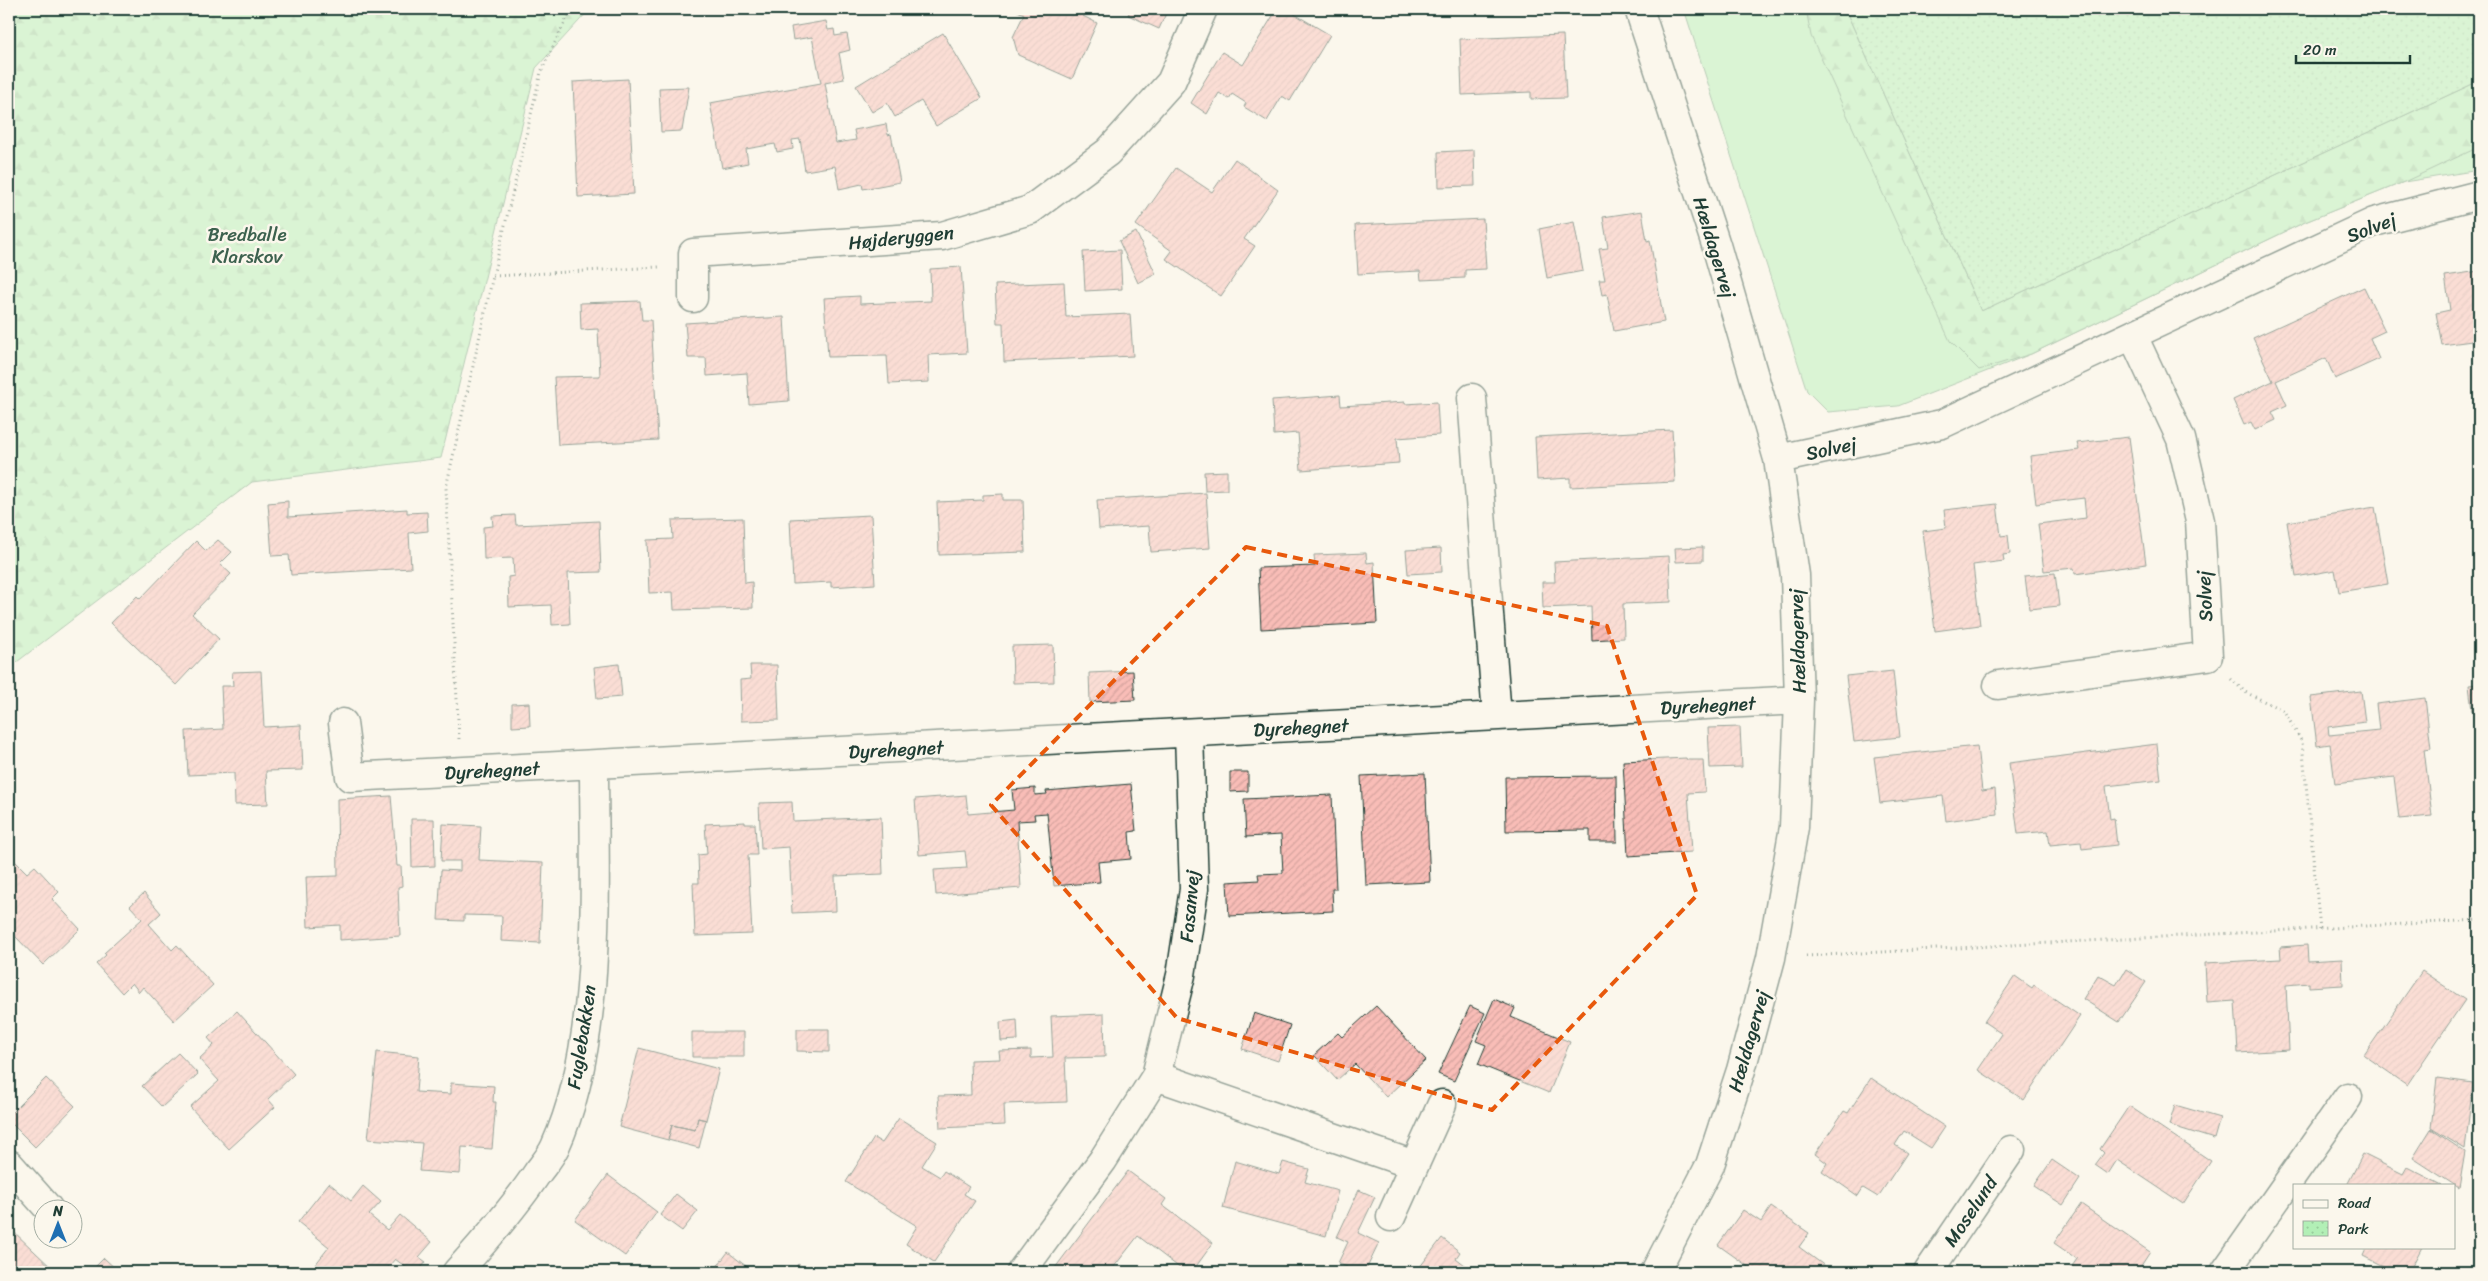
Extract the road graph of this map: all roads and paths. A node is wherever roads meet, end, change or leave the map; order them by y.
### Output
1 (572, 9) edge
2 (1203, 9) edge
3 (1639, 9) edge
4 (2479, 195) edge
5 (693, 253) junction
6 (493, 276) junction
7 (693, 298) dead end
8 (2133, 336) junction
9 (1472, 398) dead end
10 (1778, 460) junction
11 (2208, 656) junction
12 (1998, 684) dead end
13 (1799, 700) junction
14 (1497, 716) junction
15 (342, 723) dead end
16 (1189, 733) junction
17 (594, 765) junction
18 (461, 772) junction
19 (2479, 920) edge
20 (2320, 929) junction
21 (1771, 958) junction
22 (1156, 1076) junction
23 (2348, 1097) dead end
24 (1442, 1104) dead end
25 (2012, 1150) dead end
26 (9, 1164) edge
27 (1414, 1165) junction
28 (39, 1198) edge
29 (1391, 1217) dead end
30 (457, 1272) edge
31 (1021, 1272) edge
32 (1655, 1272) edge
33 (1928, 1272) edge
34 (2226, 1272) edge

1 - 6 path
2 - 5 street, Højderyggen
3 - 10 street, Hældagervej
4 - 8 street, Solvej
5 - 6 path
5 - 7 street
6 - 18 path
8 - 10 street, Solvej
8 - 11 street, Solvej
9 - 14 street
10 - 13 street, Hældagervej
11 - 12 street
11 - 20 path
13 - 14 street, Dyrehegnet
13 - 21 street, Hældagervej
14 - 16 street, Dyrehegnet
15 - 18 street, Dyrehegnet
16 - 17 street, Dyrehegnet
16 - 22 street, Fasanvej
17 - 18 street, Dyrehegnet
17 - 30 street, Fuglebakken
19 - 20 path
20 - 21 path
21 - 32 street, Hældagervej
22 - 27 street
22 - 31 street, Fasanvej
23 - 34 street
24 - 27 street
25 - 33 street, Moselund
26 - 28 street
27 - 29 street

